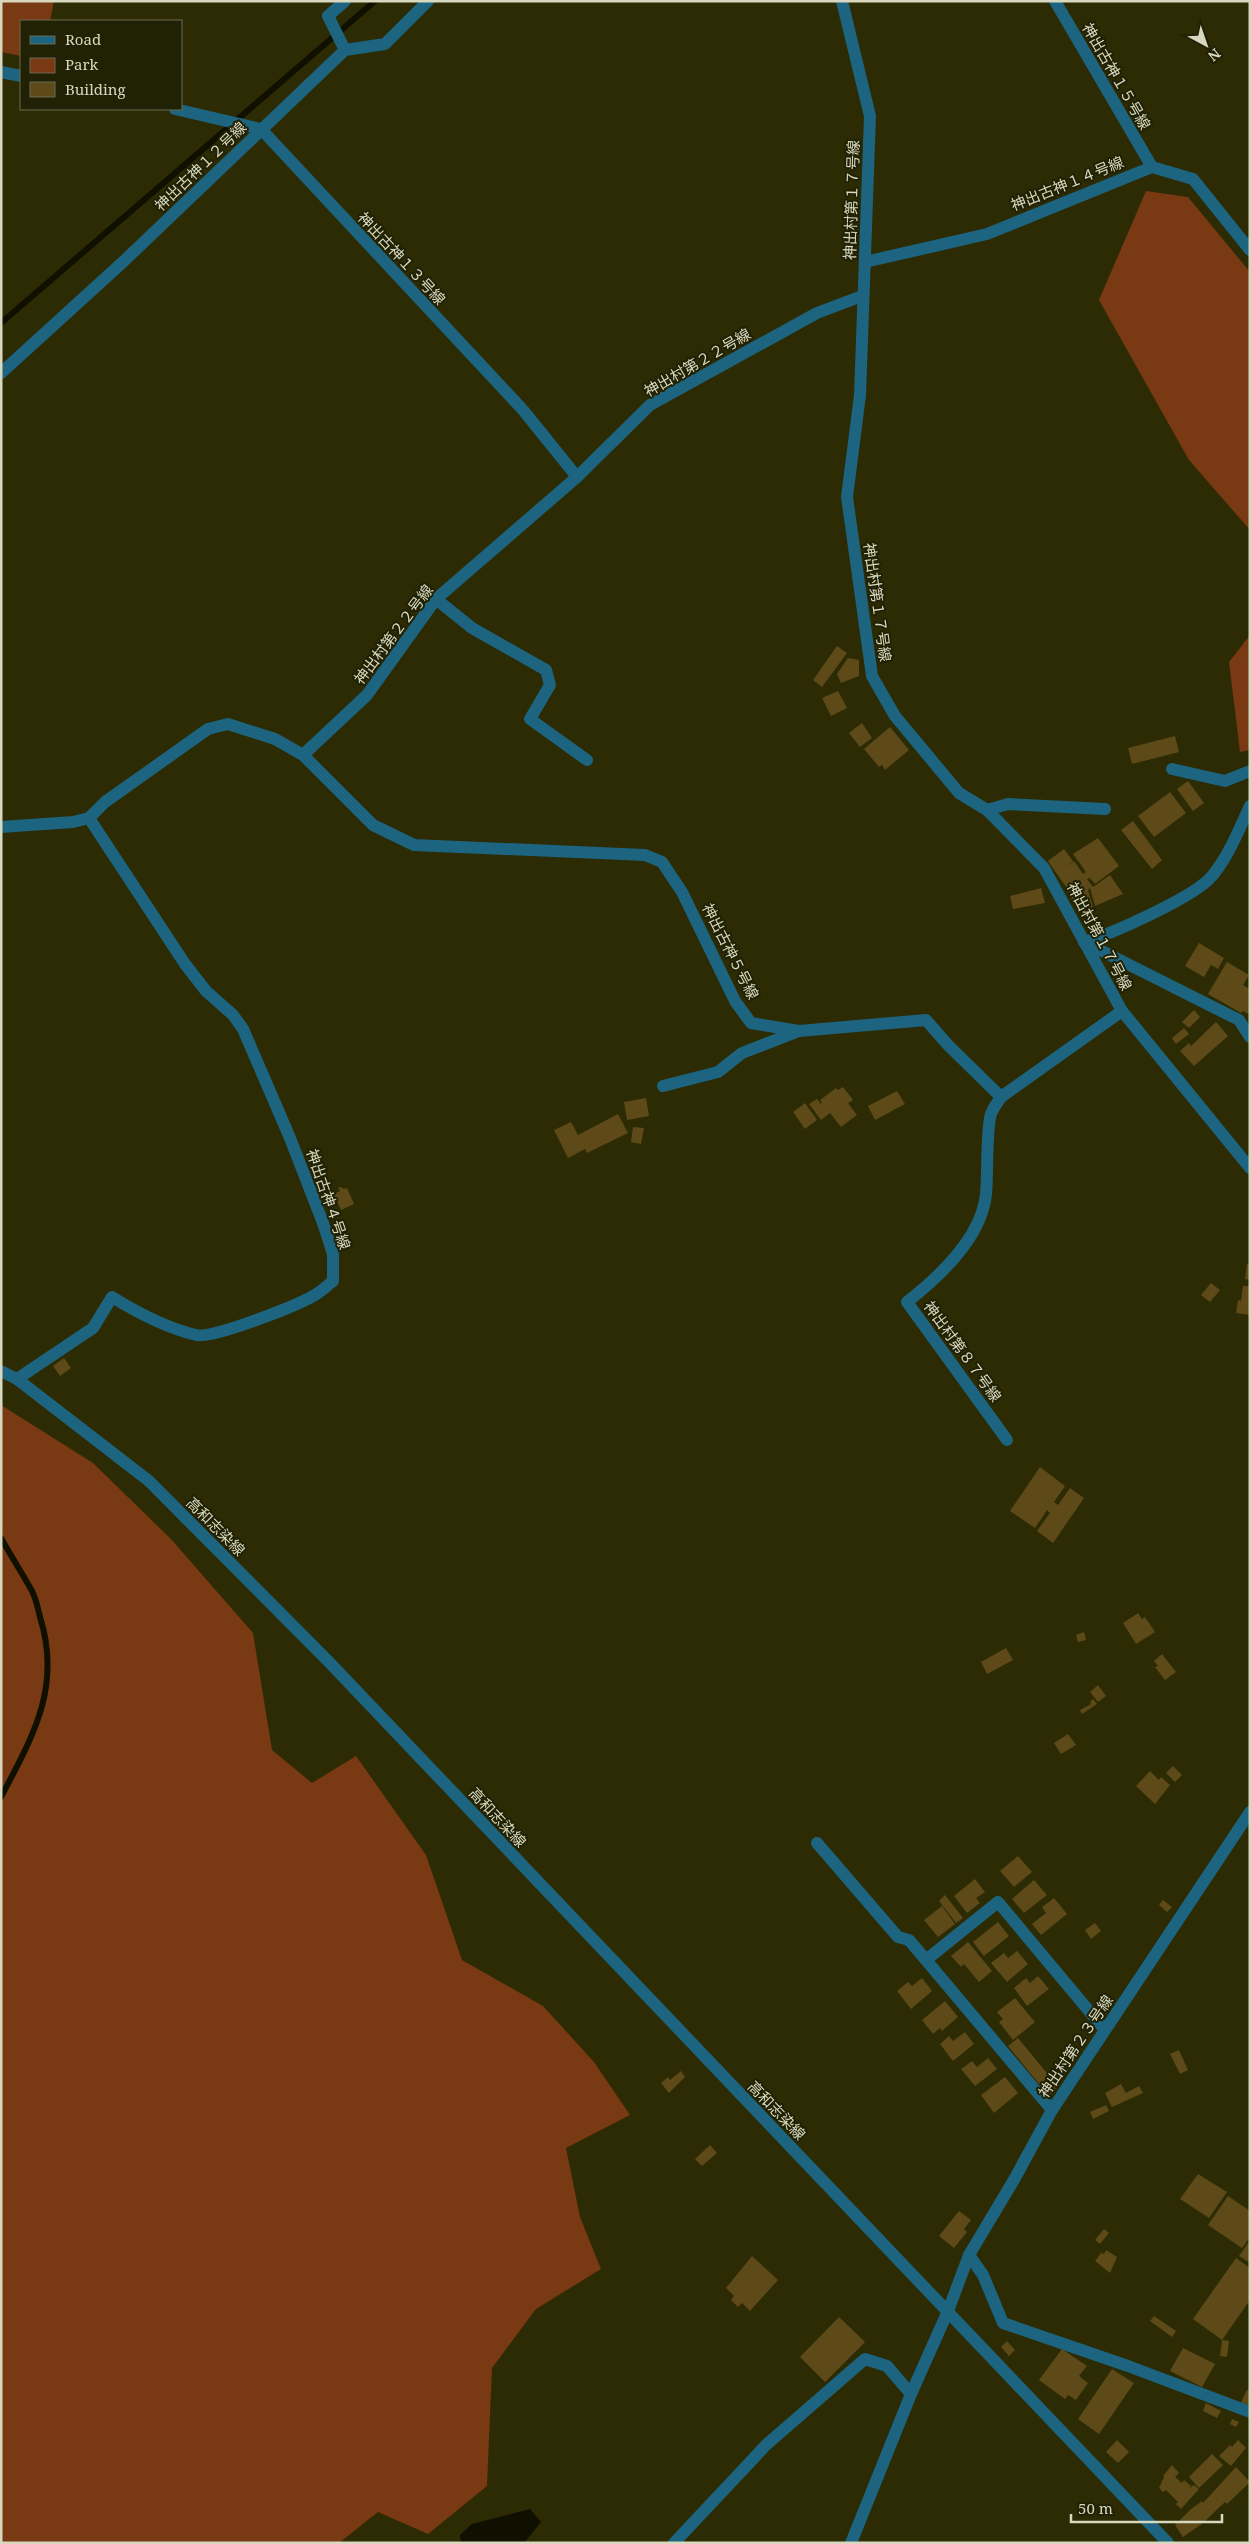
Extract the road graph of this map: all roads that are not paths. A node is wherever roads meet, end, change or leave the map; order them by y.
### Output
1 (345, 1) edge
2 (428, 1) edge
3 (842, 1) edge
4 (1055, 1) edge
5 (345, 50) junction
6 (1, 72) edge
7 (20, 76) edge
8 (179, 110) edge
9 (261, 129) junction
10 (1152, 167) junction
11 (1250, 250) edge
12 (865, 262) junction
13 (862, 296) junction
14 (1, 373) edge
15 (577, 477) junction
16 (436, 599) junction
17 (303, 755) junction
18 (587, 760) dead end
19 (1172, 769) dead end
20 (1250, 771) edge
21 (1250, 806) edge
22 (1105, 808) dead end
23 (987, 810) junction
24 (88, 818) junction
25 (1, 827) edge
26 (1084, 942) junction
27 (1122, 1011) junction
28 (799, 1031) junction
29 (1250, 1037) edge
30 (663, 1086) dead end
31 (1001, 1097) junction
32 (1250, 1168) edge
33 (1, 1371) edge
34 (17, 1379) junction
35 (1007, 1440) dead end
36 (1250, 1812) edge
37 (817, 1843) dead end
38 (926, 1960) junction
39 (1105, 2030) junction
40 (1052, 2110) junction
41 (969, 2255) junction
42 (948, 2311) junction
43 (911, 2394) junction
44 (1250, 2412) edge
45 (674, 2543) edge
46 (851, 2543) edge
47 (1168, 2543) edge

1 - 5 street
2 - 5 street
3 - 12 street, 神出村第１７号線
4 - 10 street, 神出古神１５号線
5 - 9 street, 神出古神１２号線
6 - 7 street
8 - 9 street
9 - 14 street, 神出古神１２号線
9 - 15 street, 神出古神１３号線
10 - 11 street
10 - 12 street, 神出古神１４号線
12 - 13 street, 神出村第１７号線
13 - 15 street, 神出村第２２号線
13 - 23 street, 神出村第１７号線
15 - 16 street, 神出村第２２号線
16 - 17 street, 神出村第２２号線
16 - 18 street
17 - 24 street
17 - 28 street, 神出古神５号線
19 - 20 street
21 - 26 street
22 - 23 street
23 - 26 street, 神出村第１７号線
24 - 25 street
24 - 34 street, 神出古神４号線
26 - 27 street, 神出村第１７号線
26 - 29 street
27 - 31 street
27 - 32 street, 神出村第１７号線
28 - 30 street
28 - 31 street, 神出古神５号線
31 - 35 street, 神出村第８７号線
33 - 34 street, 高和志染線
34 - 42 street, 高和志染線
36 - 39 street, 神出村第２３号線
37 - 38 street
38 - 39 street
38 - 40 street
39 - 40 street, 神出村第２３号線
40 - 41 street, 神出村第２３号線
41 - 42 street, 神出村第２３号線
41 - 44 street
42 - 43 street, 神出村第２３号線
42 - 47 street, 高和志染線
43 - 45 street
43 - 46 street, 神出村第２３号線

